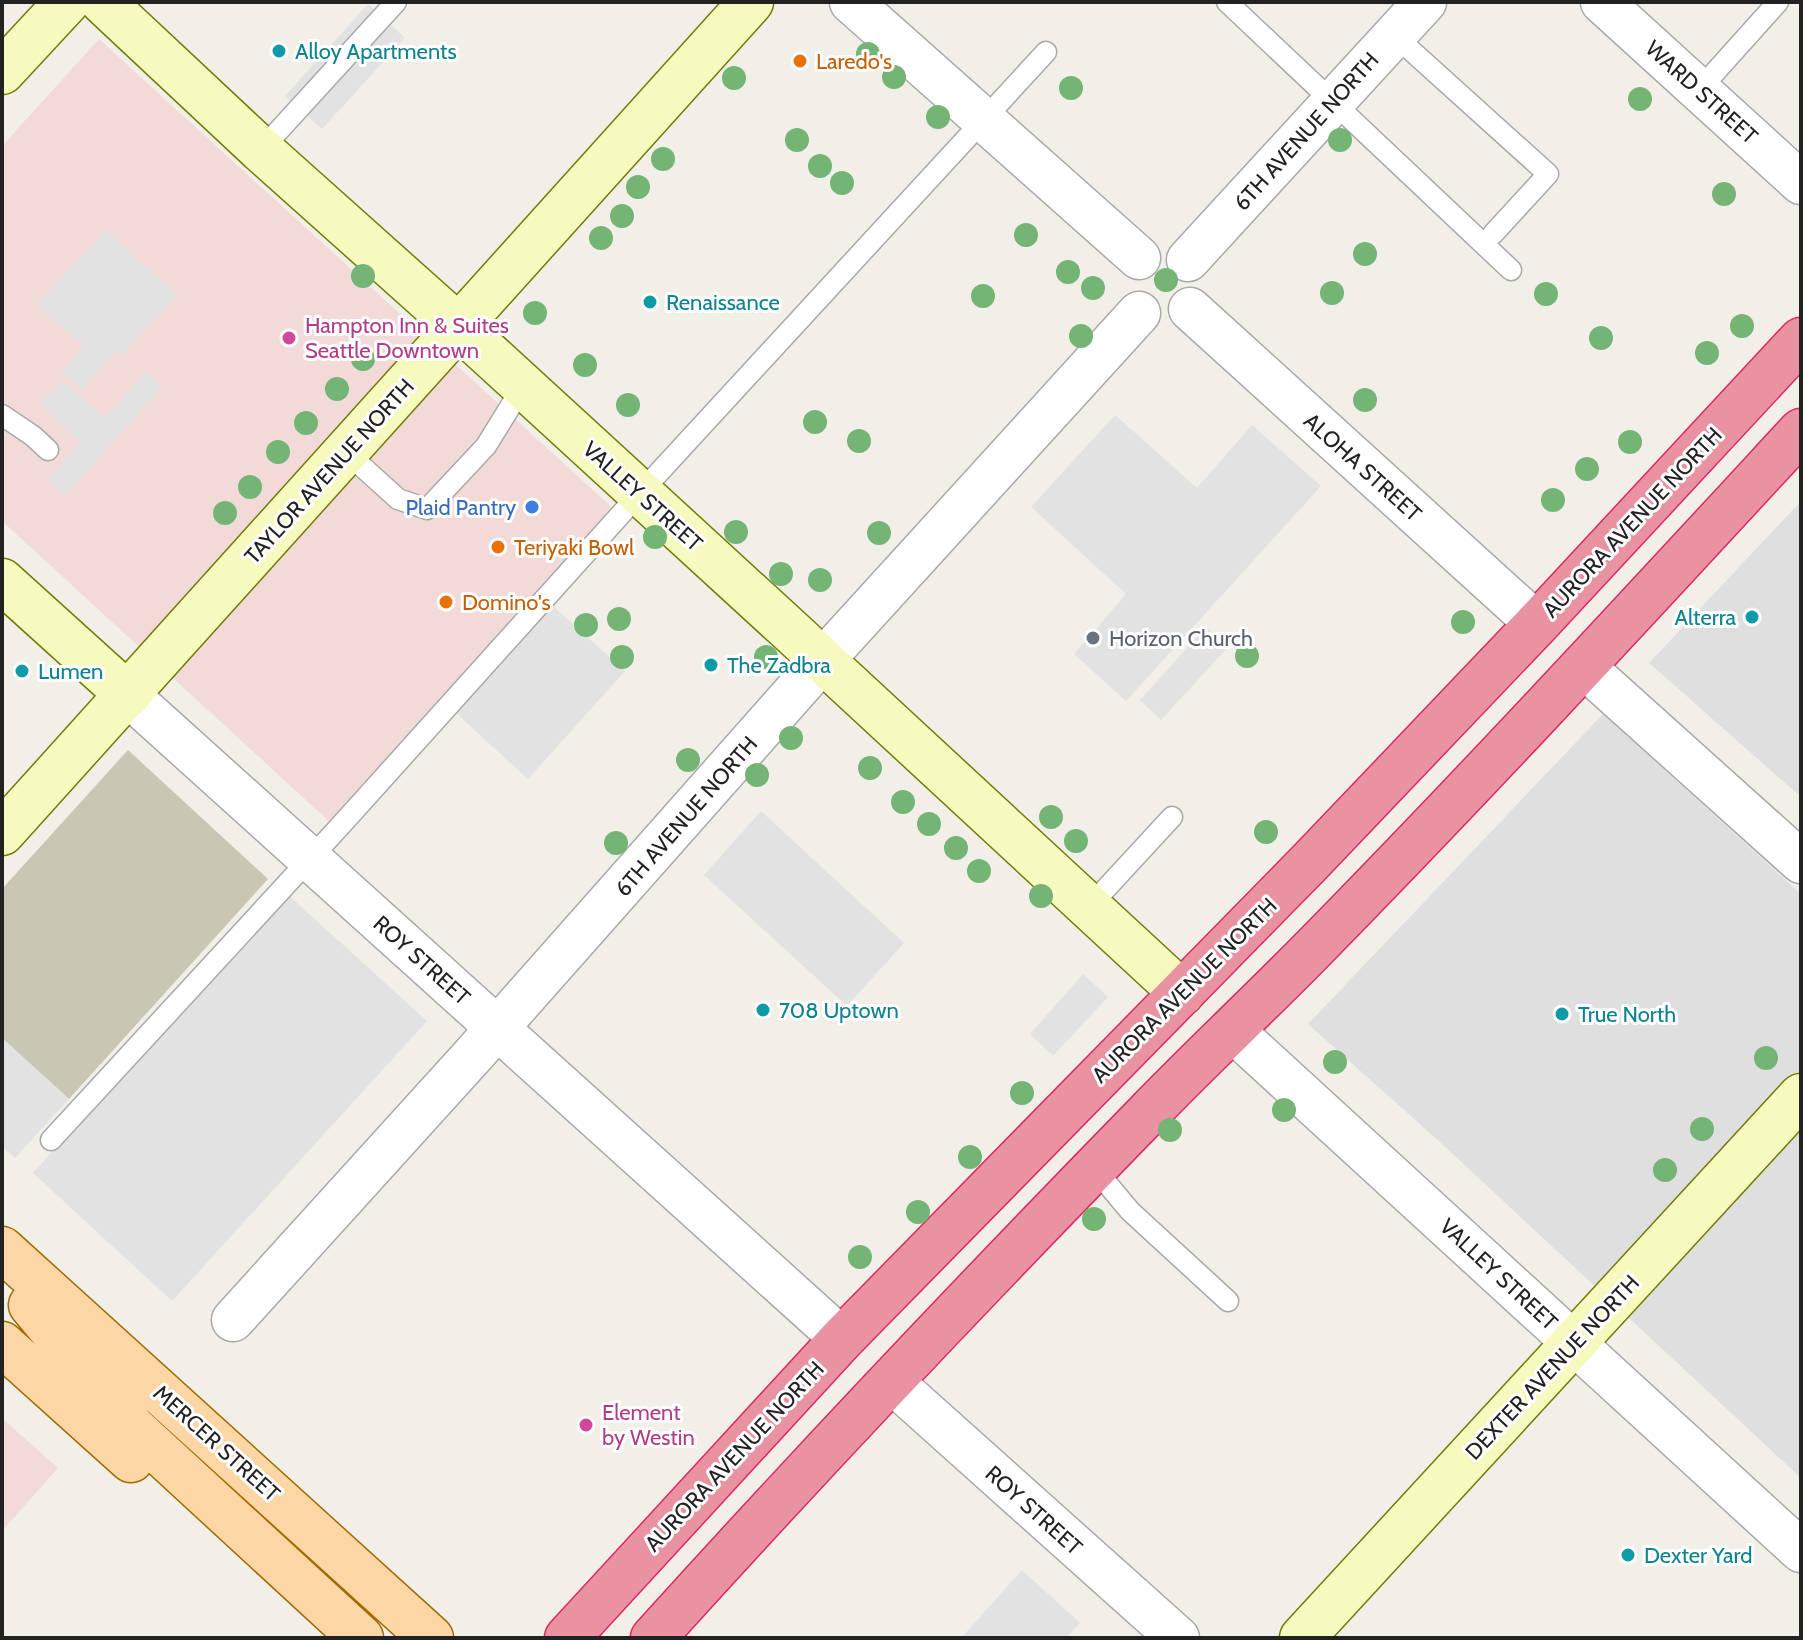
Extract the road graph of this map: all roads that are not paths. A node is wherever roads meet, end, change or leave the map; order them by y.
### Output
1 (67, 2) edge
2 (103, 2) edge
3 (396, 2) edge
4 (751, 2) edge
5 (851, 2) edge
6 (1227, 2) edge
7 (1425, 2) edge
8 (1602, 2) edge
9 (1778, 2) edge
10 (1394, 35) junction
11 (1046, 52) dead end
12 (2, 72) edge
13 (1699, 90) junction
14 (1333, 102) junction
15 (983, 121) junction
16 (261, 150) junction
17 (1801, 183) edge
18 (1493, 234) dead end
19 (1139, 258) junction
20 (1188, 260) junction
21 (1511, 270) dead end
22 (1190, 309) junction
23 (1139, 313) junction
24 (459, 327) junction
25 (1801, 340) edge
26 (523, 386) junction
27 (2, 415) edge
28 (1801, 431) edge
29 (48, 450) dead end
30 (346, 452) junction
31 (640, 493) junction
32 (2, 581) edge
33 (1537, 624) junction
34 (823, 660) junction
35 (1583, 666) junction
36 (128, 695) junction
37 (1172, 817) dead end
38 (2, 833) edge
39 (309, 859) junction
40 (1801, 862) edge
41 (1088, 908) junction
42 (1182, 993) junction
43 (497, 1029) junction
44 (1232, 1030) junction
45 (1801, 1096) edge
46 (51, 1140) dead end
47 (1094, 1168) junction
48 (2, 1249) edge
49 (2, 1265) edge
50 (1228, 1301) dead end
51 (233, 1320) dead end
52 (842, 1339) junction
53 (2, 1344) edge
54 (1575, 1344) junction
55 (891, 1381) junction
56 (1801, 1551) edge
57 (574, 1631) edge
58 (325, 1638) edge
59 (361, 1638) edge
60 (431, 1638) edge
61 (653, 1638) edge
62 (1178, 1638) edge
63 (1302, 1638) edge

1 - 12 street
2 - 16 street, VALLEY STREET
3 - 16 lane
4 - 24 street, TAYLOR AVENUE NORTH
5 - 15 street
6 - 14 lane
7 - 10 street, 6TH AVENUE NORTH
8 - 13 street, WARD STREET
9 - 13 lane
10 - 14 street, 6TH AVENUE NORTH
10 - 18 lane
11 - 15 lane
13 - 17 street, WARD STREET
14 - 20 street, 6TH AVENUE NORTH
14 - 21 lane
15 - 19 street
15 - 31 lane
16 - 24 street, VALLEY STREET
19 - 20 street
19 - 23 street
20 - 22 street
22 - 23 street
22 - 33 street, ALOHA STREET
23 - 34 street, 6TH AVENUE NORTH
24 - 26 street, VALLEY STREET
24 - 30 street, TAYLOR AVENUE NORTH
25 - 33 highway, AURORA AVENUE NORTH
26 - 30 lane
26 - 31 street, VALLEY STREET
27 - 29 lane
28 - 35 highway
30 - 36 street, TAYLOR AVENUE NORTH
31 - 34 street, VALLEY STREET
31 - 39 lane
32 - 36 street, ROY STREET
33 - 42 highway, AURORA AVENUE NORTH
34 - 41 street, VALLEY STREET
34 - 43 street, 6TH AVENUE NORTH
35 - 40 street
35 - 44 highway
36 - 38 street, TAYLOR AVENUE NORTH
36 - 39 street, ROY STREET
37 - 41 lane
39 - 43 street, ROY STREET
39 - 46 lane
41 - 42 street, VALLEY STREET
42 - 52 highway, AURORA AVENUE NORTH
43 - 51 street, 6TH AVENUE NORTH
43 - 52 street, ROY STREET
44 - 47 highway
44 - 54 street, VALLEY STREET
45 - 54 street, DEXTER AVENUE NORTH
47 - 50 lane
47 - 55 highway
48 - 60 main road, MERCER STREET
49 - 59 main road
52 - 57 highway, AURORA AVENUE NORTH
53 - 58 main road
54 - 56 street, VALLEY STREET
54 - 63 street, DEXTER AVENUE NORTH
55 - 61 highway
55 - 62 street, ROY STREET

